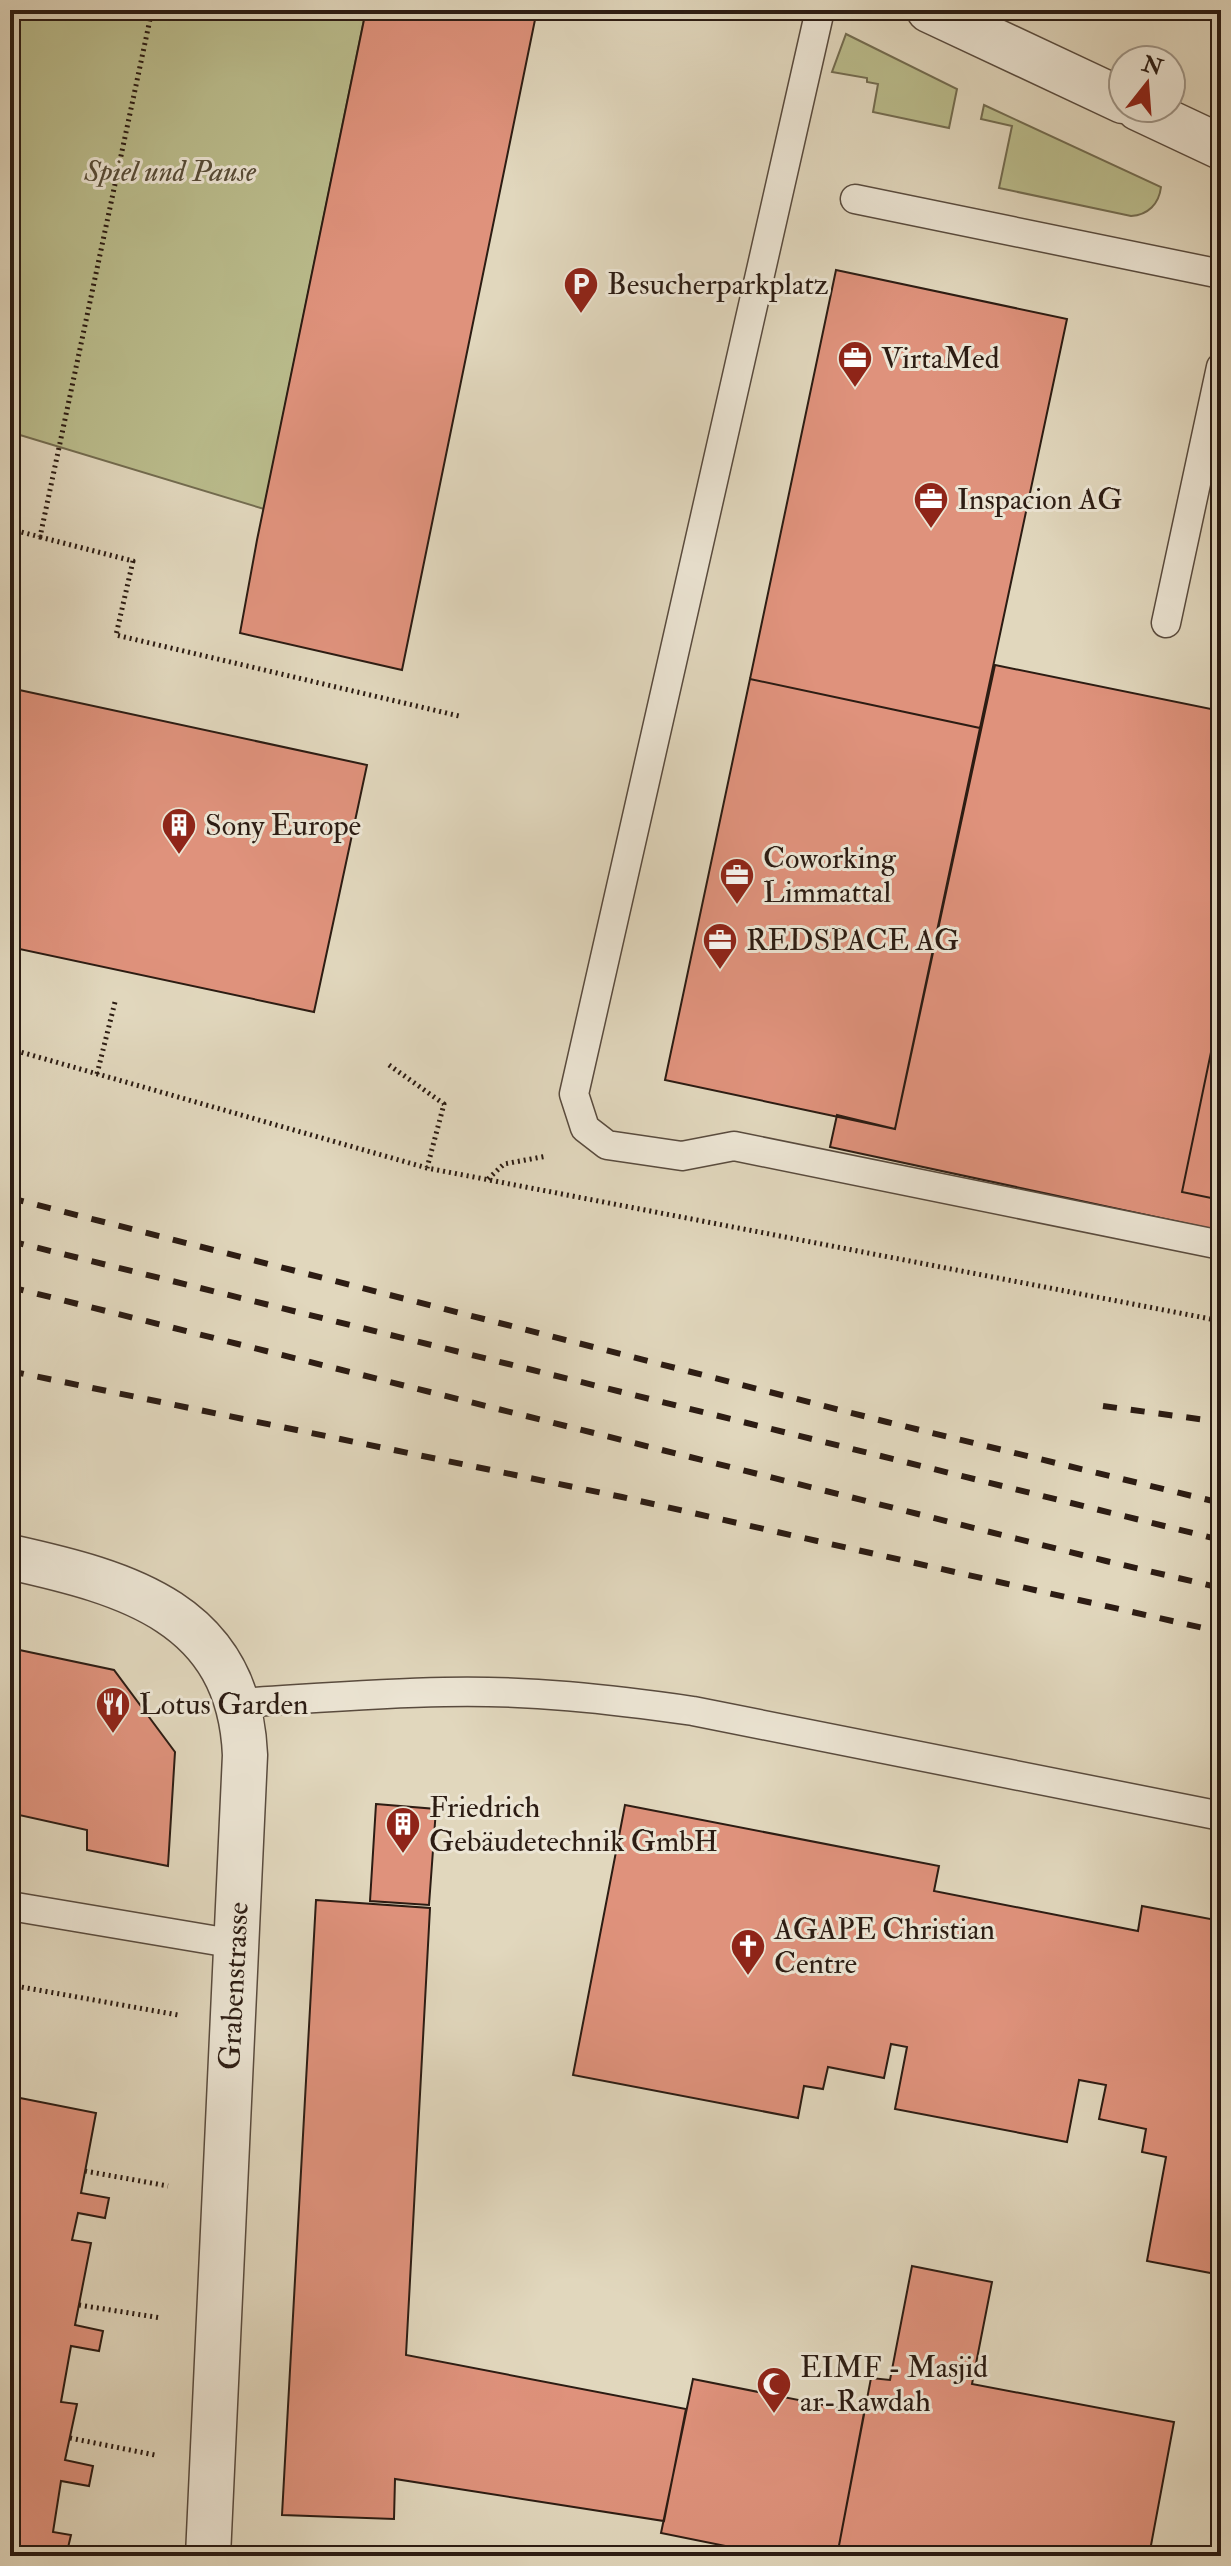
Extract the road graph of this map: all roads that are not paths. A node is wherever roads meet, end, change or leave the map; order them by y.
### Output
1 (820, 10) edge
2 (929, 10) edge
3 (1107, 93) edge
4 (1172, 124) edge
5 (1221, 147) edge
6 (855, 199) dead end
7 (1221, 274) edge
8 (1221, 367) edge
9 (1166, 623) dead end
10 (1221, 1245) edge
11 (10, 1557) edge
12 (238, 1703) junction
13 (1221, 1816) edge
14 (10, 1906) edge
15 (236, 1944) junction
16 (208, 2556) edge

1 - 10 lane
2 - 3 street
4 - 5 street
6 - 7 lane
8 - 9 lane
11 - 12 street, Grabenstrasse
12 - 13 lane
12 - 15 street, Grabenstrasse
14 - 15 lane
15 - 16 street, Grabenstrasse

